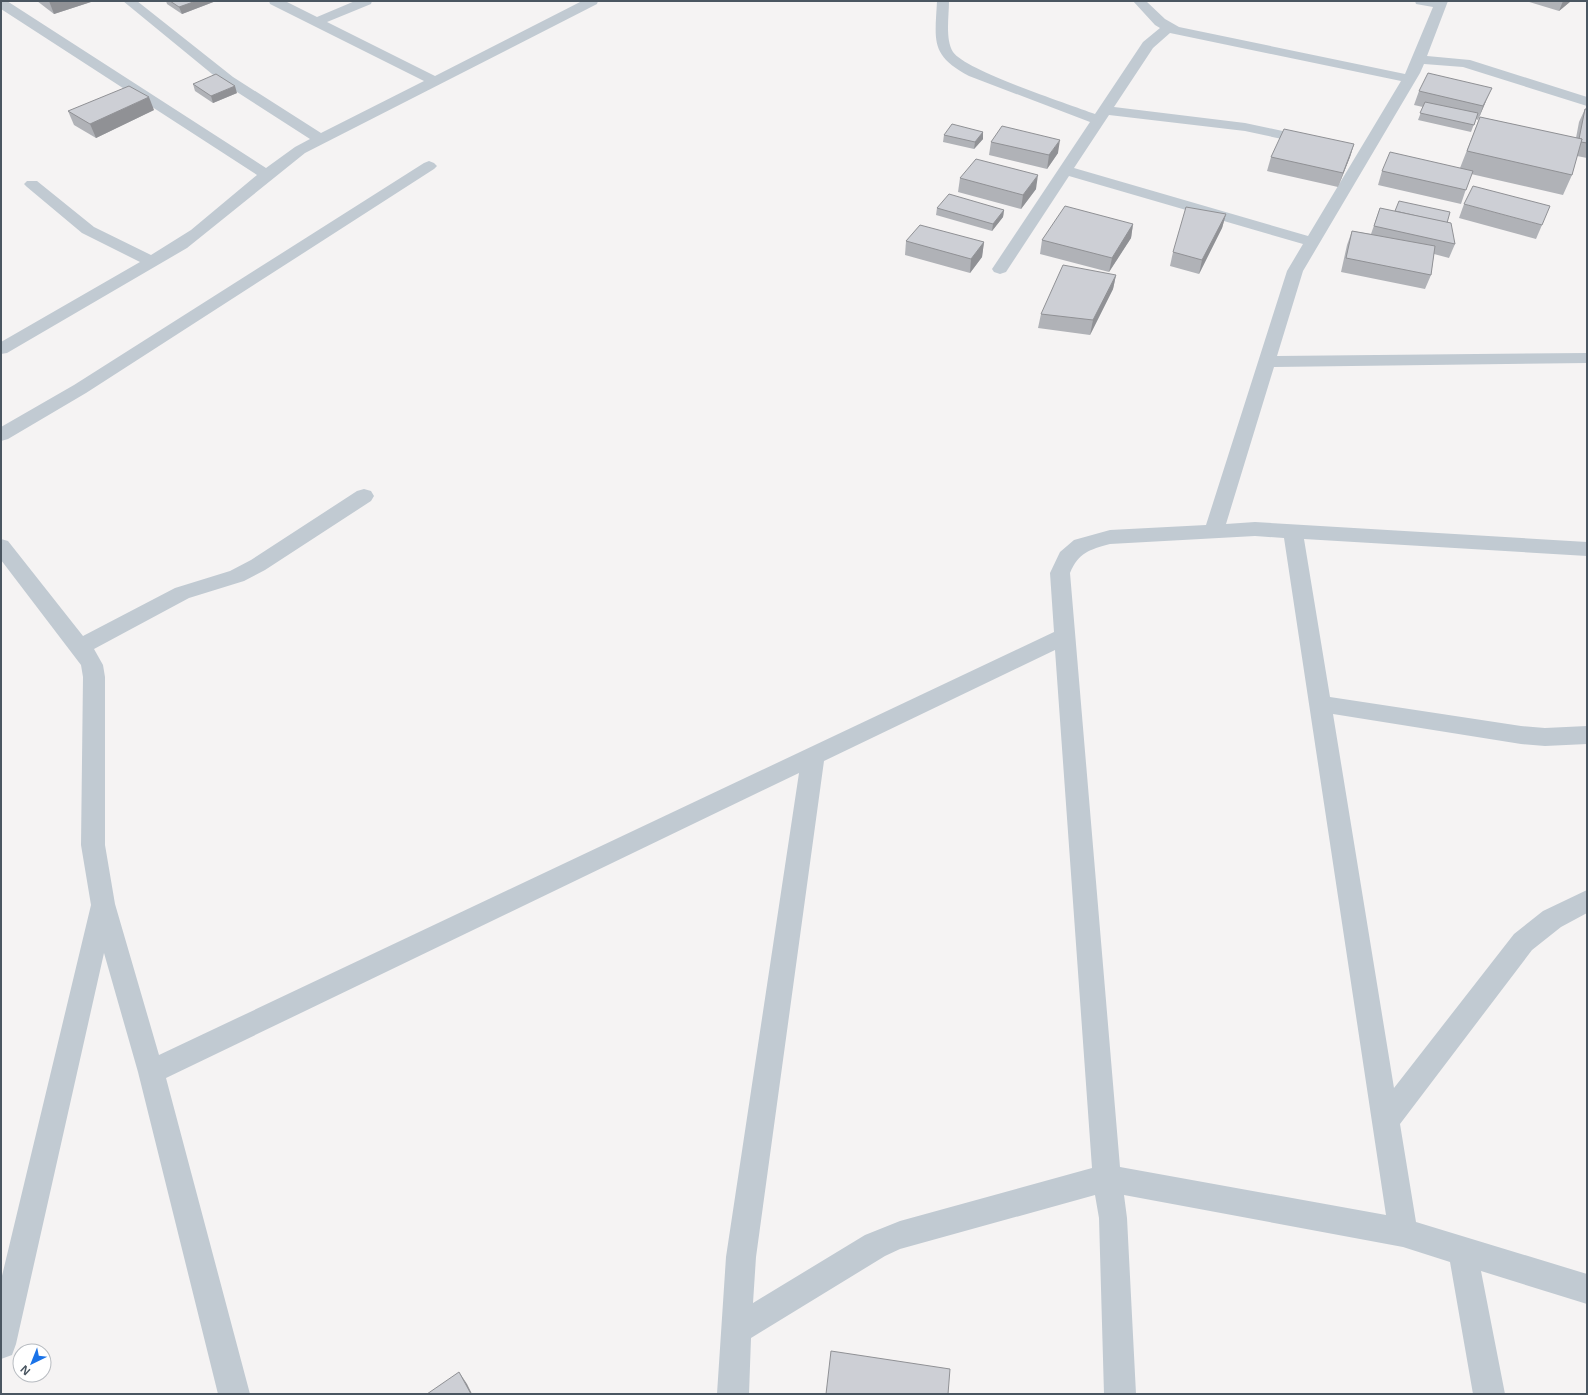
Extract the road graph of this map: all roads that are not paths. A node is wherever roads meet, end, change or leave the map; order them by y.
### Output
1 (129, 1) edge
2 (275, 1) edge
3 (366, 1) edge
4 (592, 1) edge
5 (943, 1) edge
6 (1139, 1) edge
7 (1421, 1) edge
8 (1, 3) edge
9 (1442, 3) edge
10 (316, 22) junction
11 (1169, 27) junction
12 (1419, 59) junction
13 (1409, 79) junction
14 (435, 81) junction
15 (1587, 102) edge
16 (1102, 115) junction
17 (320, 139) junction
18 (1321, 143) edge
19 (429, 166) dead end
20 (1066, 170) junction
21 (267, 175) junction
22 (32, 184) dead end
23 (1313, 242) junction
24 (152, 262) junction
25 (1000, 269) dead end
26 (1, 327) edge
27 (16, 340) junction
28 (1, 349) edge
29 (1587, 358) edge
30 (1266, 362) junction
31 (1, 435) edge
32 (364, 496) dead end
33 (1293, 531) junction
34 (1214, 532) junction
35 (1, 546) edge
36 (1587, 549) edge
37 (1066, 636) junction
38 (80, 647) junction
39 (1320, 704) junction
40 (1587, 735) edge
41 (813, 757) junction
42 (1587, 901) edge
43 (103, 904) junction
44 (151, 1072) junction
45 (1385, 1121) junction
46 (1107, 1178) junction
47 (1403, 1233) junction
48 (1462, 1250) junction
49 (1587, 1289) edge
50 (737, 1330) junction
51 (1, 1344) edge
52 (234, 1394) edge
53 (733, 1394) edge
54 (1120, 1394) edge
55 (1489, 1394) edge

1 - 17 street
2 - 10 street
3 - 10 street
4 - 14 street
5 - 16 street
6 - 11 street
7 - 9 street
8 - 21 street
9 - 12 street
10 - 14 street
11 - 13 street
11 - 16 street
12 - 13 street
12 - 15 street
13 - 23 street
14 - 17 street
16 - 18 street
16 - 20 street
17 - 21 street
19 - 31 street
20 - 23 street
20 - 25 street
21 - 24 street
22 - 24 street
23 - 30 street
24 - 27 street
26 - 27 street
27 - 28 street
29 - 30 street
30 - 34 street
32 - 38 street
33 - 34 street
33 - 36 street
33 - 39 street
34 - 37 street
35 - 38 street
37 - 41 street
37 - 46 street
38 - 43 street
39 - 40 street
39 - 45 street
41 - 44 street
41 - 50 street
42 - 45 street
43 - 44 street
43 - 51 street
44 - 52 street
45 - 47 street
46 - 47 street
46 - 50 street
46 - 54 street
47 - 48 street
48 - 49 street
48 - 55 street
50 - 53 street

